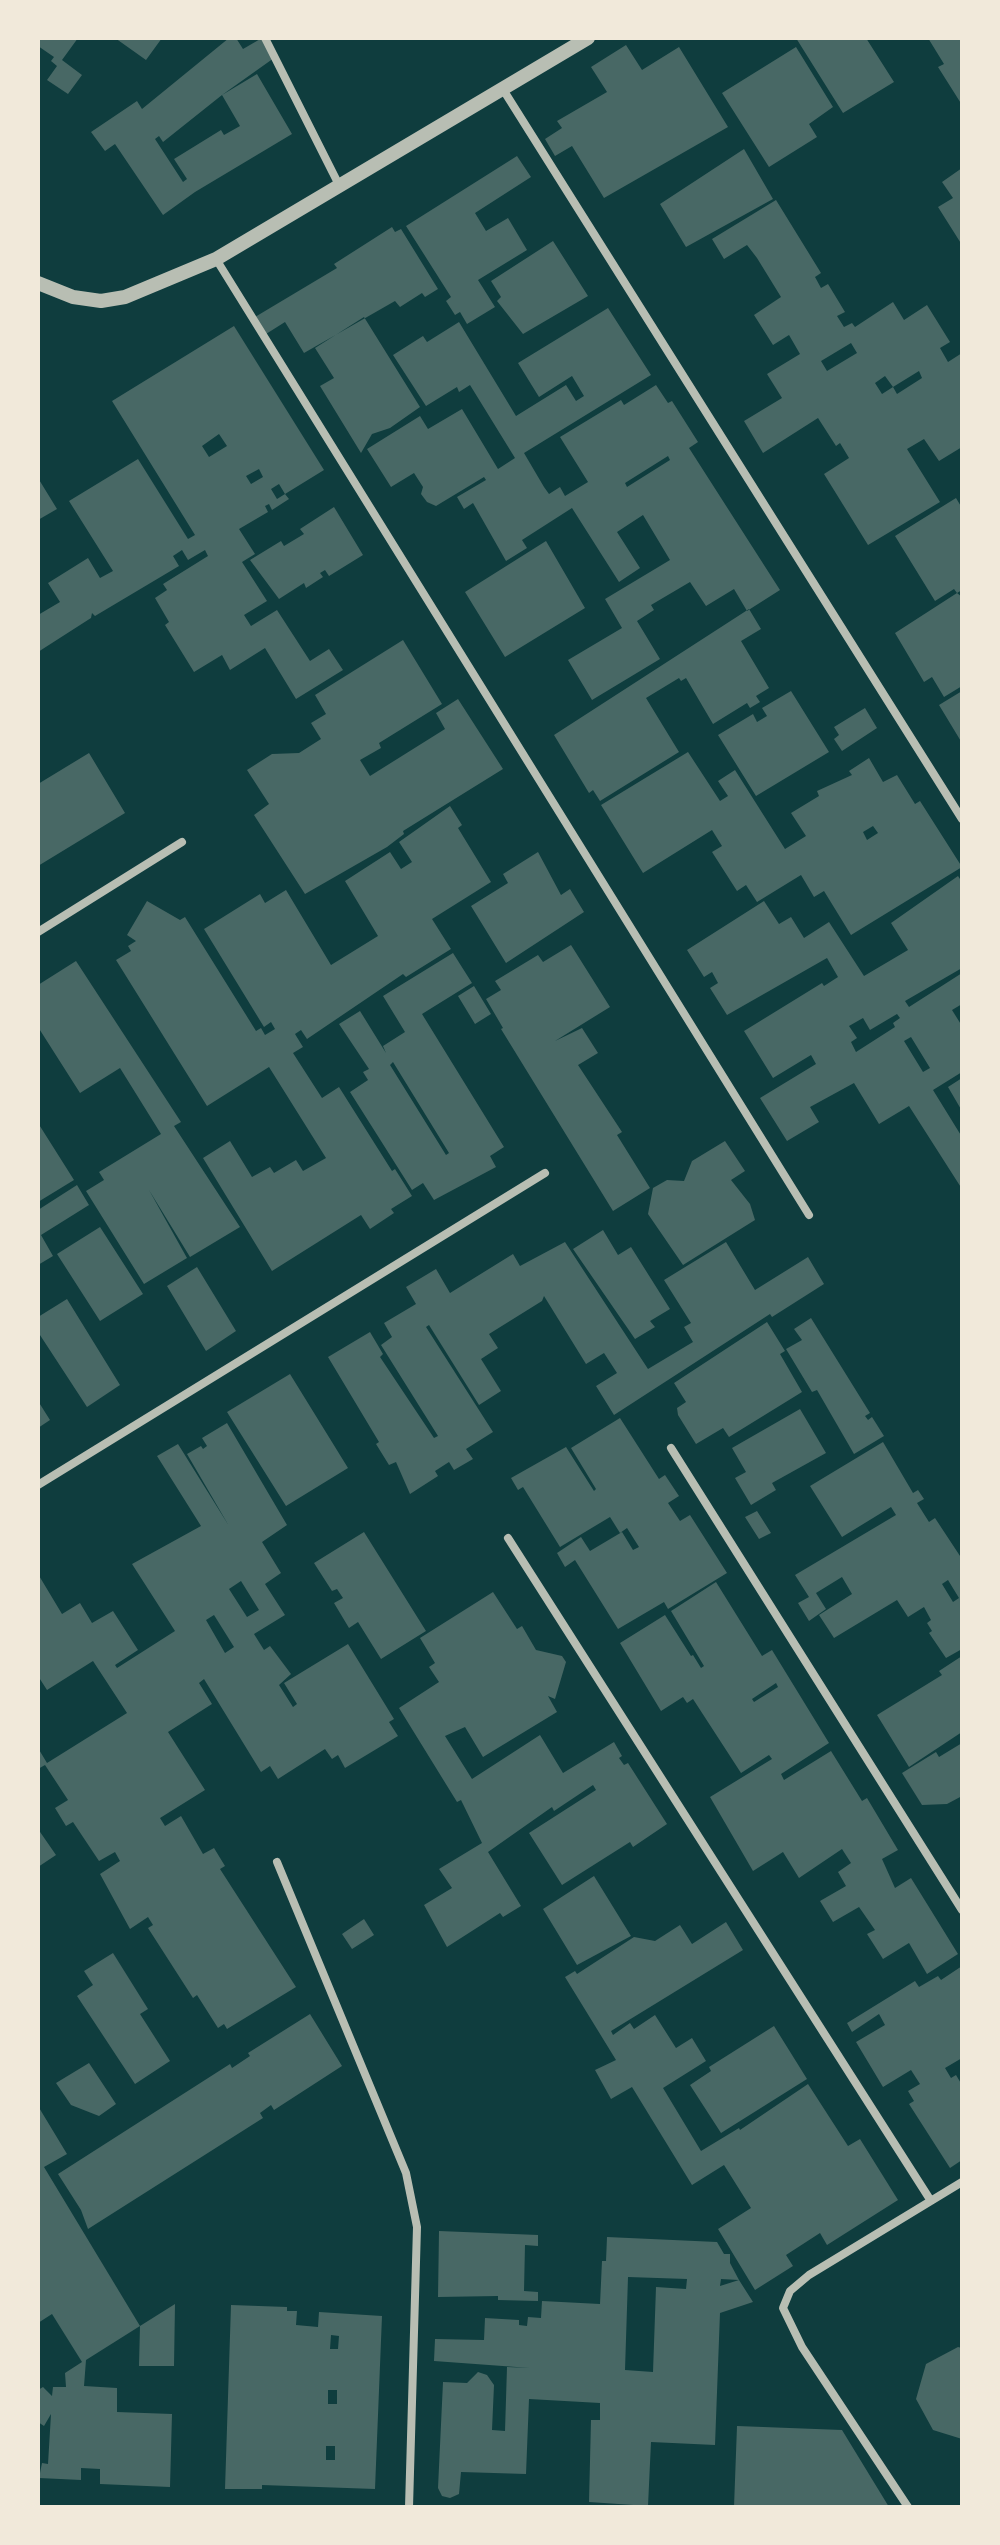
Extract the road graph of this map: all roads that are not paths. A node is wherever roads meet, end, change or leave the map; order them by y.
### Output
1 (265, 38) edge
2 (588, 38) edge
3 (504, 91) junction
4 (341, 187) junction
5 (216, 259) junction
6 (38, 283) edge
7 (962, 819) edge
8 (182, 842) dead end
9 (38, 932) edge
10 (545, 1173) dead end
11 (809, 1215) dead end
12 (671, 1448) dead end
13 (38, 1485) edge
14 (508, 1538) dead end
15 (277, 1862) dead end
16 (962, 1910) edge
17 (962, 2182) edge
18 (931, 2201) junction
19 (409, 2507) edge
20 (908, 2507) edge

1 - 4 street
2 - 3 street
3 - 4 street
3 - 7 street
4 - 5 street
5 - 6 street
5 - 11 street
8 - 9 street
10 - 13 street
12 - 16 street
14 - 18 street
15 - 19 street
17 - 18 street
18 - 20 street

